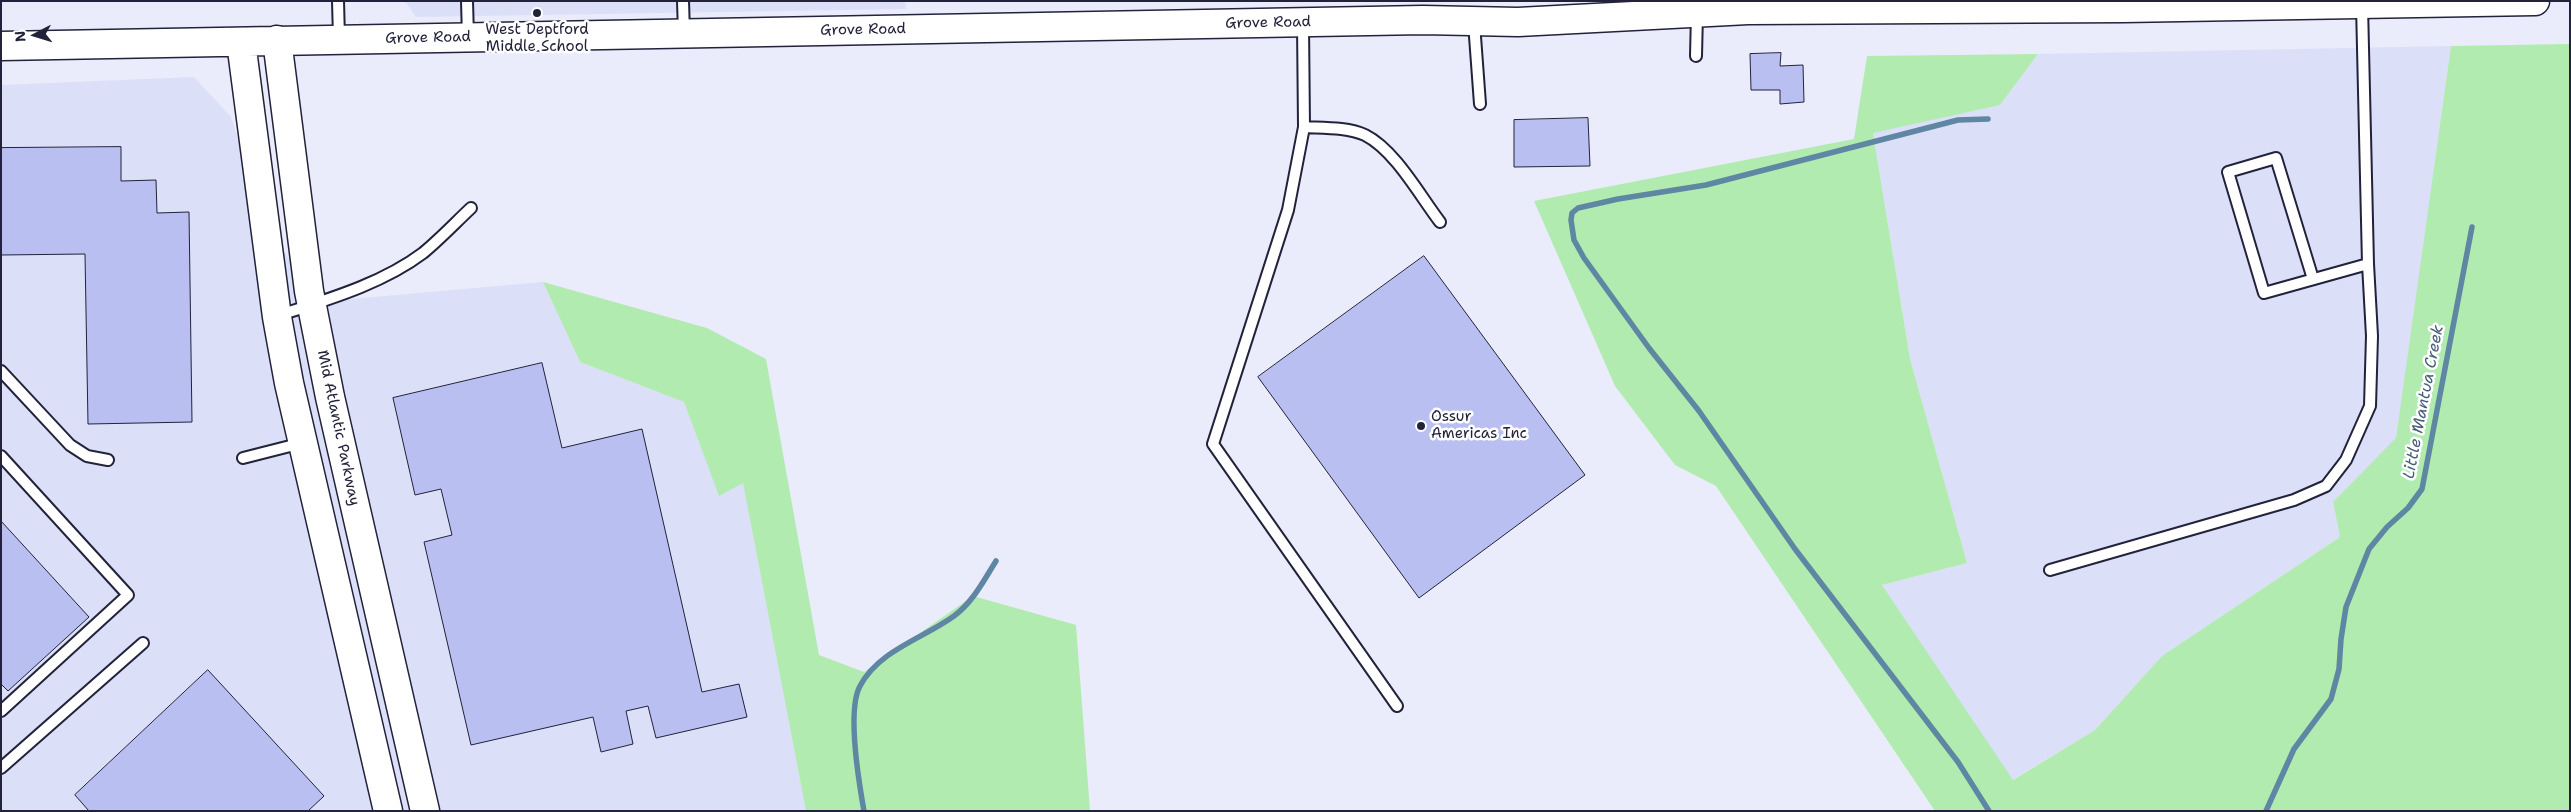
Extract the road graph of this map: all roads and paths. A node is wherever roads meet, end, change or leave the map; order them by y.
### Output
1 (338, 1) edge
2 (468, 1) edge
3 (683, 1) edge
4 (2534, 1) edge
5 (2362, 4) junction
6 (1697, 12) junction
7 (1474, 22) junction
8 (1303, 23) junction
9 (684, 33) junction
10 (468, 38) junction
11 (277, 40) junction
12 (338, 40) junction
13 (241, 42) junction
14 (1, 46) edge
15 (1696, 56) dead end
16 (1480, 104) dead end
17 (1304, 127) junction
18 (471, 208) dead end
19 (1440, 222) dead end
20 (2368, 264) junction
21 (2313, 279) junction
22 (312, 305) junction
23 (276, 317) junction
24 (1, 371) edge
25 (303, 443) junction
26 (1, 456) edge
27 (243, 458) dead end
28 (108, 460) dead end
29 (2050, 570) dead end
30 (142, 643) dead end
31 (1397, 706) dead end
32 (1, 711) edge
33 (1, 768) edge
34 (388, 811) edge
35 (425, 811) edge

1 - 12 lane
2 - 10 lane
3 - 9 lane
4 - 5 main road, Grove Road
5 - 6 main road, Grove Road
5 - 20 lane
6 - 7 main road, Grove Road
6 - 15 lane
7 - 8 main road, Grove Road
7 - 16 lane
8 - 9 main road, Grove Road
8 - 17 lane
9 - 10 main road, Grove Road
10 - 12 main road, Grove Road
11 - 12 main road, Grove Road
11 - 13 main road, Grove Road
11 - 22 main road, Mid Atlantic Parkway
13 - 14 main road, Grove Road
13 - 23 main road
17 - 19 lane
17 - 31 lane
18 - 22 lane
20 - 21 lane
20 - 29 lane
21 - 21 lane
22 - 23 lane
22 - 35 main road, Mid Atlantic Parkway
23 - 25 main road
24 - 28 lane
25 - 27 lane
25 - 34 main road
26 - 32 lane
30 - 33 lane

